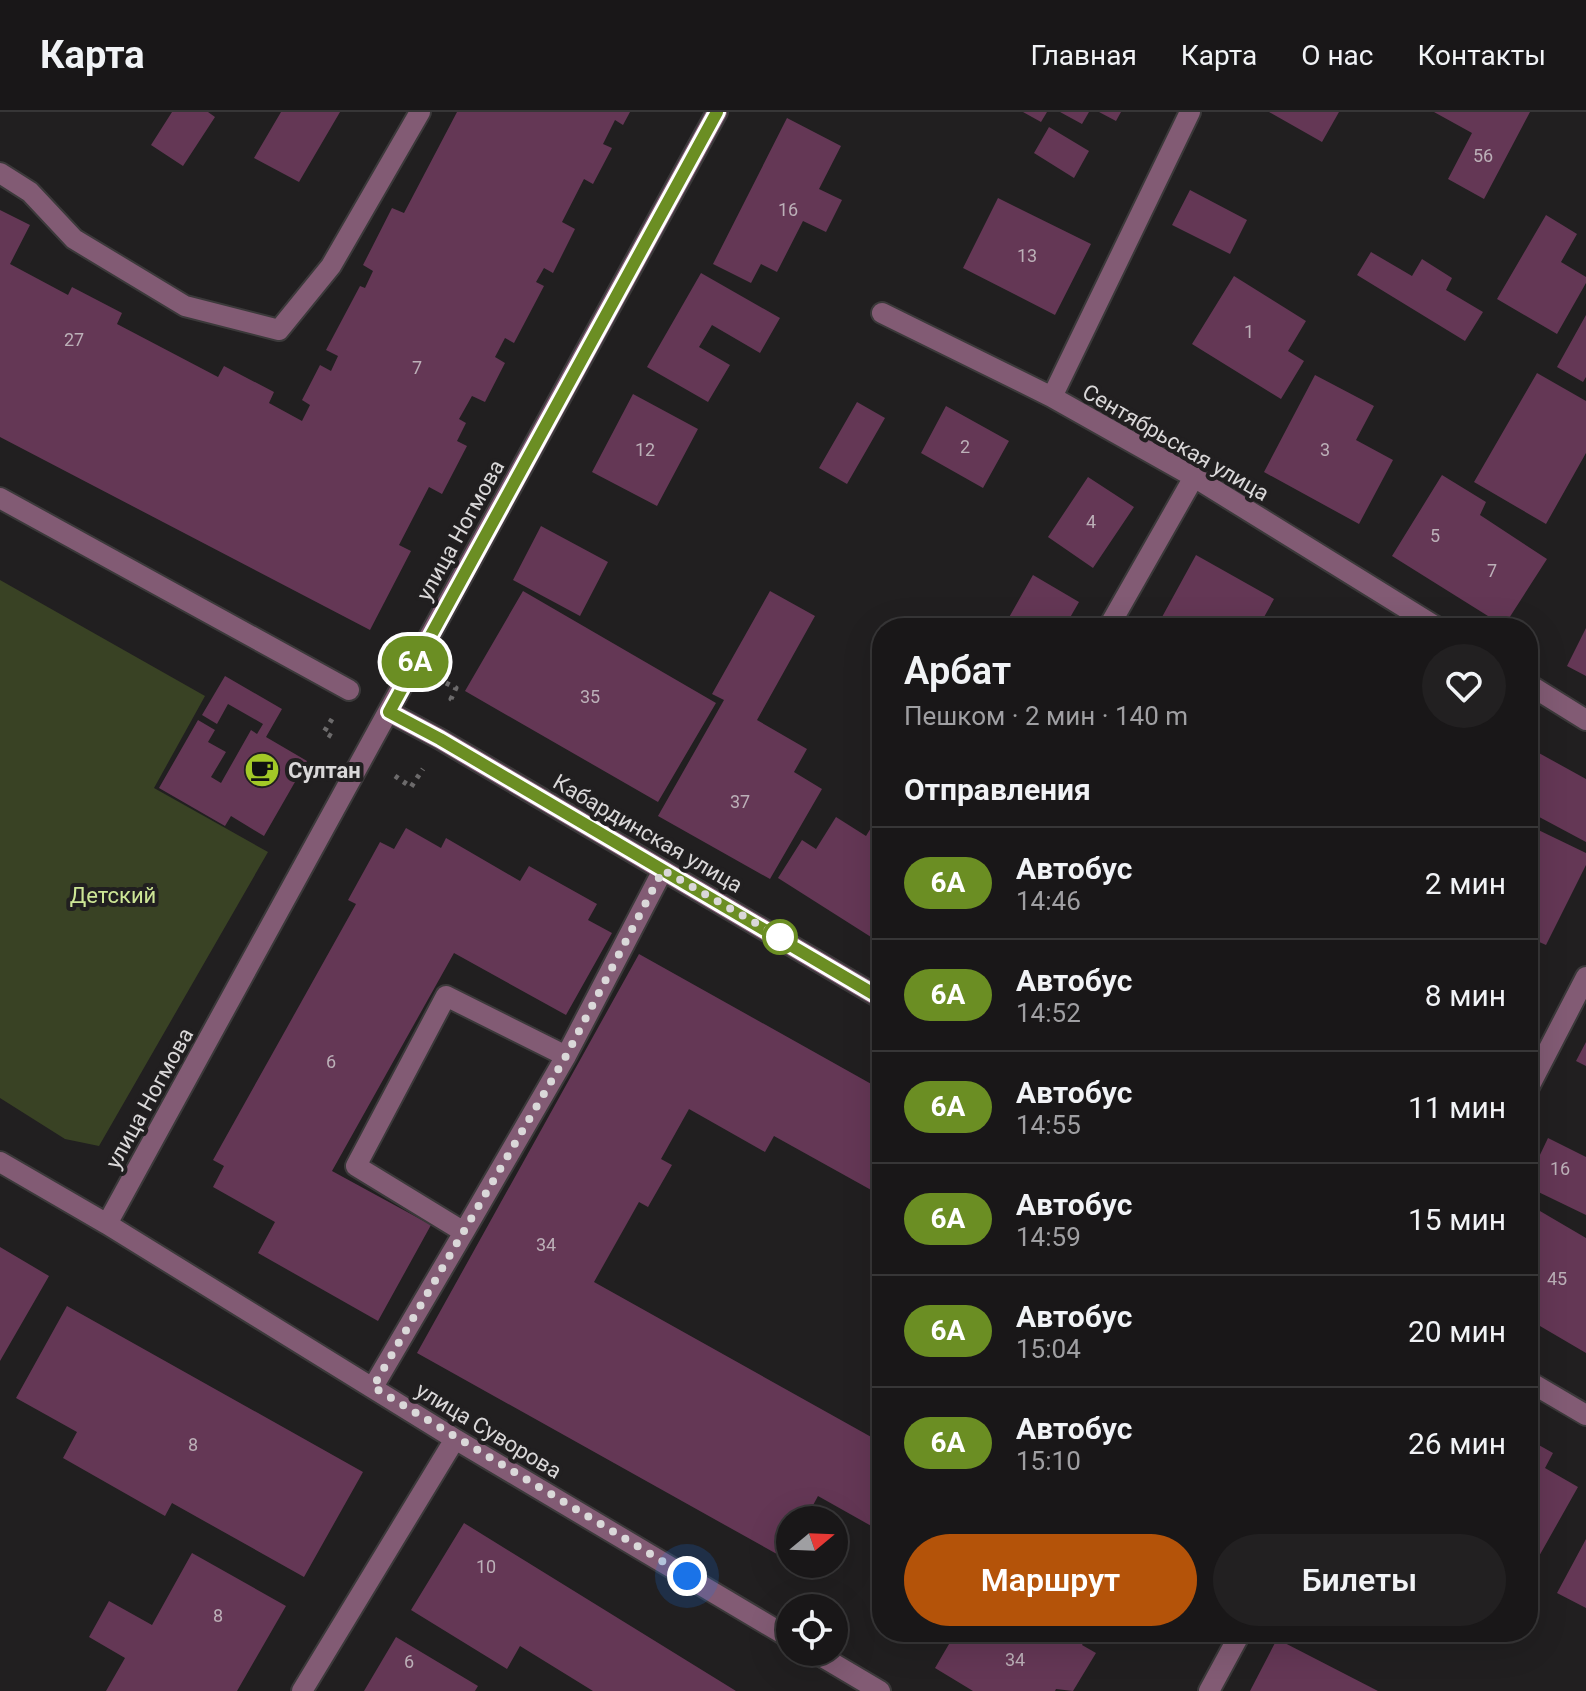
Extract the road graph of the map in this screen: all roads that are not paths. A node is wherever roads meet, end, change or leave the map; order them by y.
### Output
1 (420, 112) edge
2 (717, 112) edge
3 (1190, 112) edge
4 (0, 173) edge
5 (882, 313) dead end
6 (1052, 397) junction
7 (1194, 477) junction
8 (0, 498) edge
9 (1114, 618) edge
10 (1422, 618) edge
11 (349, 690) dead end
12 (1538, 690) edge
13 (389, 712) junction
14 (1586, 720) edge
15 (663, 870) junction
16 (1586, 977) edge
17 (872, 993) edge
18 (566, 1056) junction
19 (1538, 1070) edge
20 (0, 1162) edge
21 (107, 1224) junction
22 (464, 1232) junction
23 (373, 1387) junction
24 (1538, 1387) edge
25 (1586, 1415) edge
26 (455, 1439) junction
27 (776, 1630) edge
28 (1236, 1642) edge
29 (838, 1666) edge
30 (302, 1691) edge
31 (880, 1691) edge
32 (1209, 1691) edge

1 - 4 street
2 - 13 street, улица Ногмова
3 - 6 street
5 - 6 street, Сентябрьская улица
6 - 7 street, Сентябрьская улица
7 - 9 street
7 - 10 street, Сентябрьская улица
8 - 11 street
12 - 14 street
13 - 15 street, Кабардинская улица
13 - 21 street, улица Ногмова
15 - 17 street, Кабардинская улица
15 - 18 street
16 - 19 street
18 - 22 street
18 - 22 street
20 - 21 street, улица Суворова
21 - 23 street, улица Суворова
22 - 23 street
23 - 26 street, улица Суворова
24 - 25 street
26 - 27 street, улица Суворова
26 - 30 street
28 - 32 street
29 - 31 street

